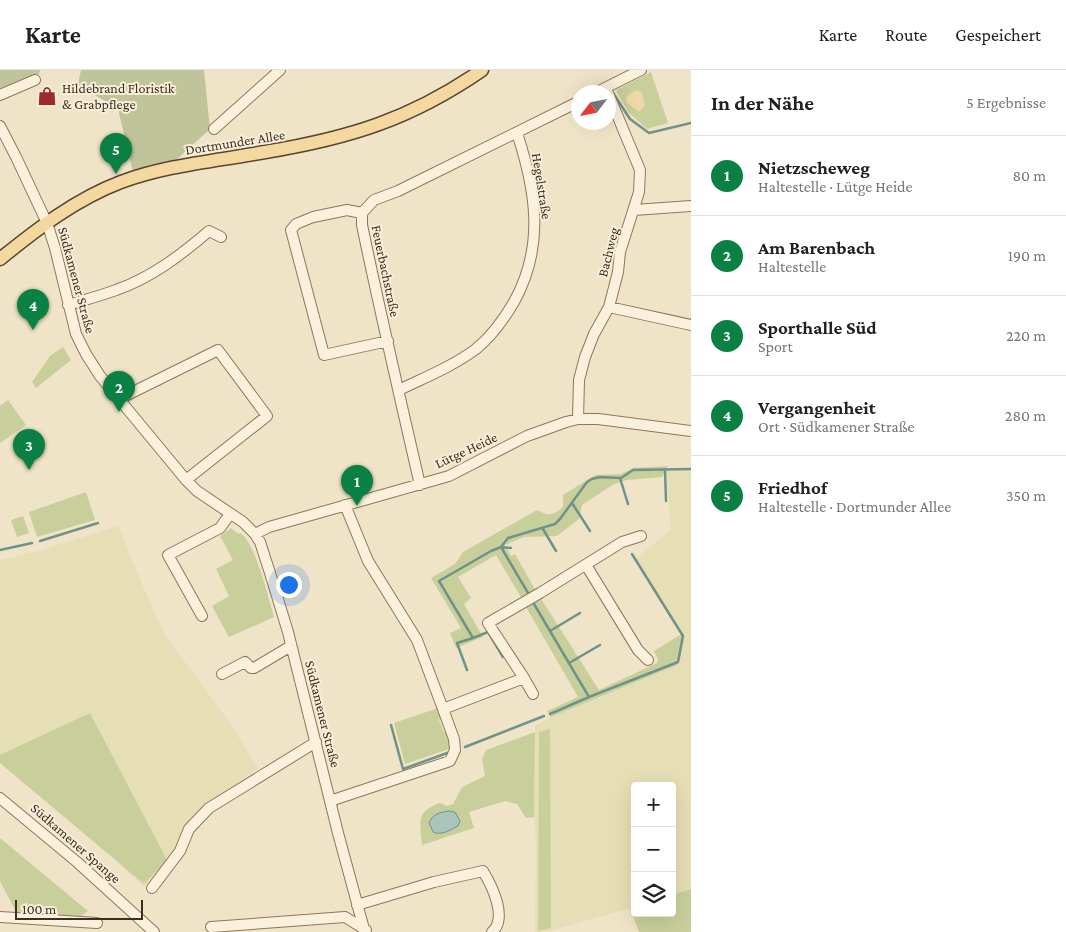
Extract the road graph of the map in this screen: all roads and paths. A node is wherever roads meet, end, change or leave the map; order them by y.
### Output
1 (280, 70) edge
2 (482, 70) edge
3 (641, 70) edge
4 (35, 80) dead end
5 (615, 85) edge
6 (0, 95) edge
7 (571, 106) edge
8 (616, 116) edge
9 (0, 126) edge
10 (214, 129) dead end
11 (517, 133) junction
12 (691, 206) edge
13 (634, 210) junction
14 (362, 213) junction
15 (47, 223) junction
16 (221, 237) dead end
17 (0, 259) edge
18 (68, 305) junction
19 (609, 307) junction
20 (691, 325) edge
21 (388, 341) junction
22 (399, 390) junction
23 (119, 399) junction
24 (578, 419) junction
25 (691, 431) edge
26 (186, 480) junction
27 (420, 485) junction
28 (344, 505) junction
29 (230, 514) junction
30 (255, 534) junction
31 (641, 536) dead end
32 (586, 565) junction
33 (202, 616) dead end
34 (291, 646) junction
35 (648, 660) dead end
36 (222, 674) dead end
37 (524, 678) junction
38 (533, 694) dead end
39 (443, 710) junction
40 (316, 742) junction
41 (0, 798) edge
42 (330, 801) junction
43 (152, 888) dead end
44 (357, 905) junction
45 (0, 917) edge
46 (97, 922) dead end
47 (211, 927) dead end
48 (365, 929) edge
49 (154, 932) edge
50 (492, 932) edge

1 - 10 street
2 - 15 main road, Dortmunder Allee
3 - 5 street
4 - 6 street
7 - 11 street, Feuerbachstraße
8 - 13 street, Bachweg
9 - 15 street, Südkamener Straße
11 - 14 street, Feuerbachstraße
11 - 22 street, Hegelstraße
12 - 13 street
13 - 19 street, Bachweg
14 - 21 street, Feuerbachstraße
14 - 21 street
15 - 17 main road, Dortmunder Allee
15 - 18 street, Südkamener Straße
16 - 18 street
18 - 23 street, Südkamener Straße
19 - 20 street
19 - 24 street, Bachweg
21 - 22 street, Feuerbachstraße
22 - 27 street, Feuerbachstraße
23 - 26 street, Südkamener Straße
23 - 26 street
24 - 25 street, Lütge Heide
24 - 27 street, Lütge Heide
26 - 29 street, Südkamener Straße
27 - 28 street, Lütge Heide
28 - 30 street, Lütge Heide
28 - 39 street
29 - 30 street, Südkamener Straße
29 - 33 street
30 - 34 street, Südkamener Straße
31 - 32 street
32 - 35 street
32 - 37 street
34 - 36 street
34 - 40 street, Südkamener Straße
37 - 38 street
37 - 39 street
39 - 42 street
40 - 42 street, Südkamener Straße
40 - 43 street
41 - 49 street, Südkamener Spange
42 - 44 street, Südkamener Straße
44 - 48 street, Südkamener Straße
44 - 50 street
45 - 46 street
47 - 48 street

